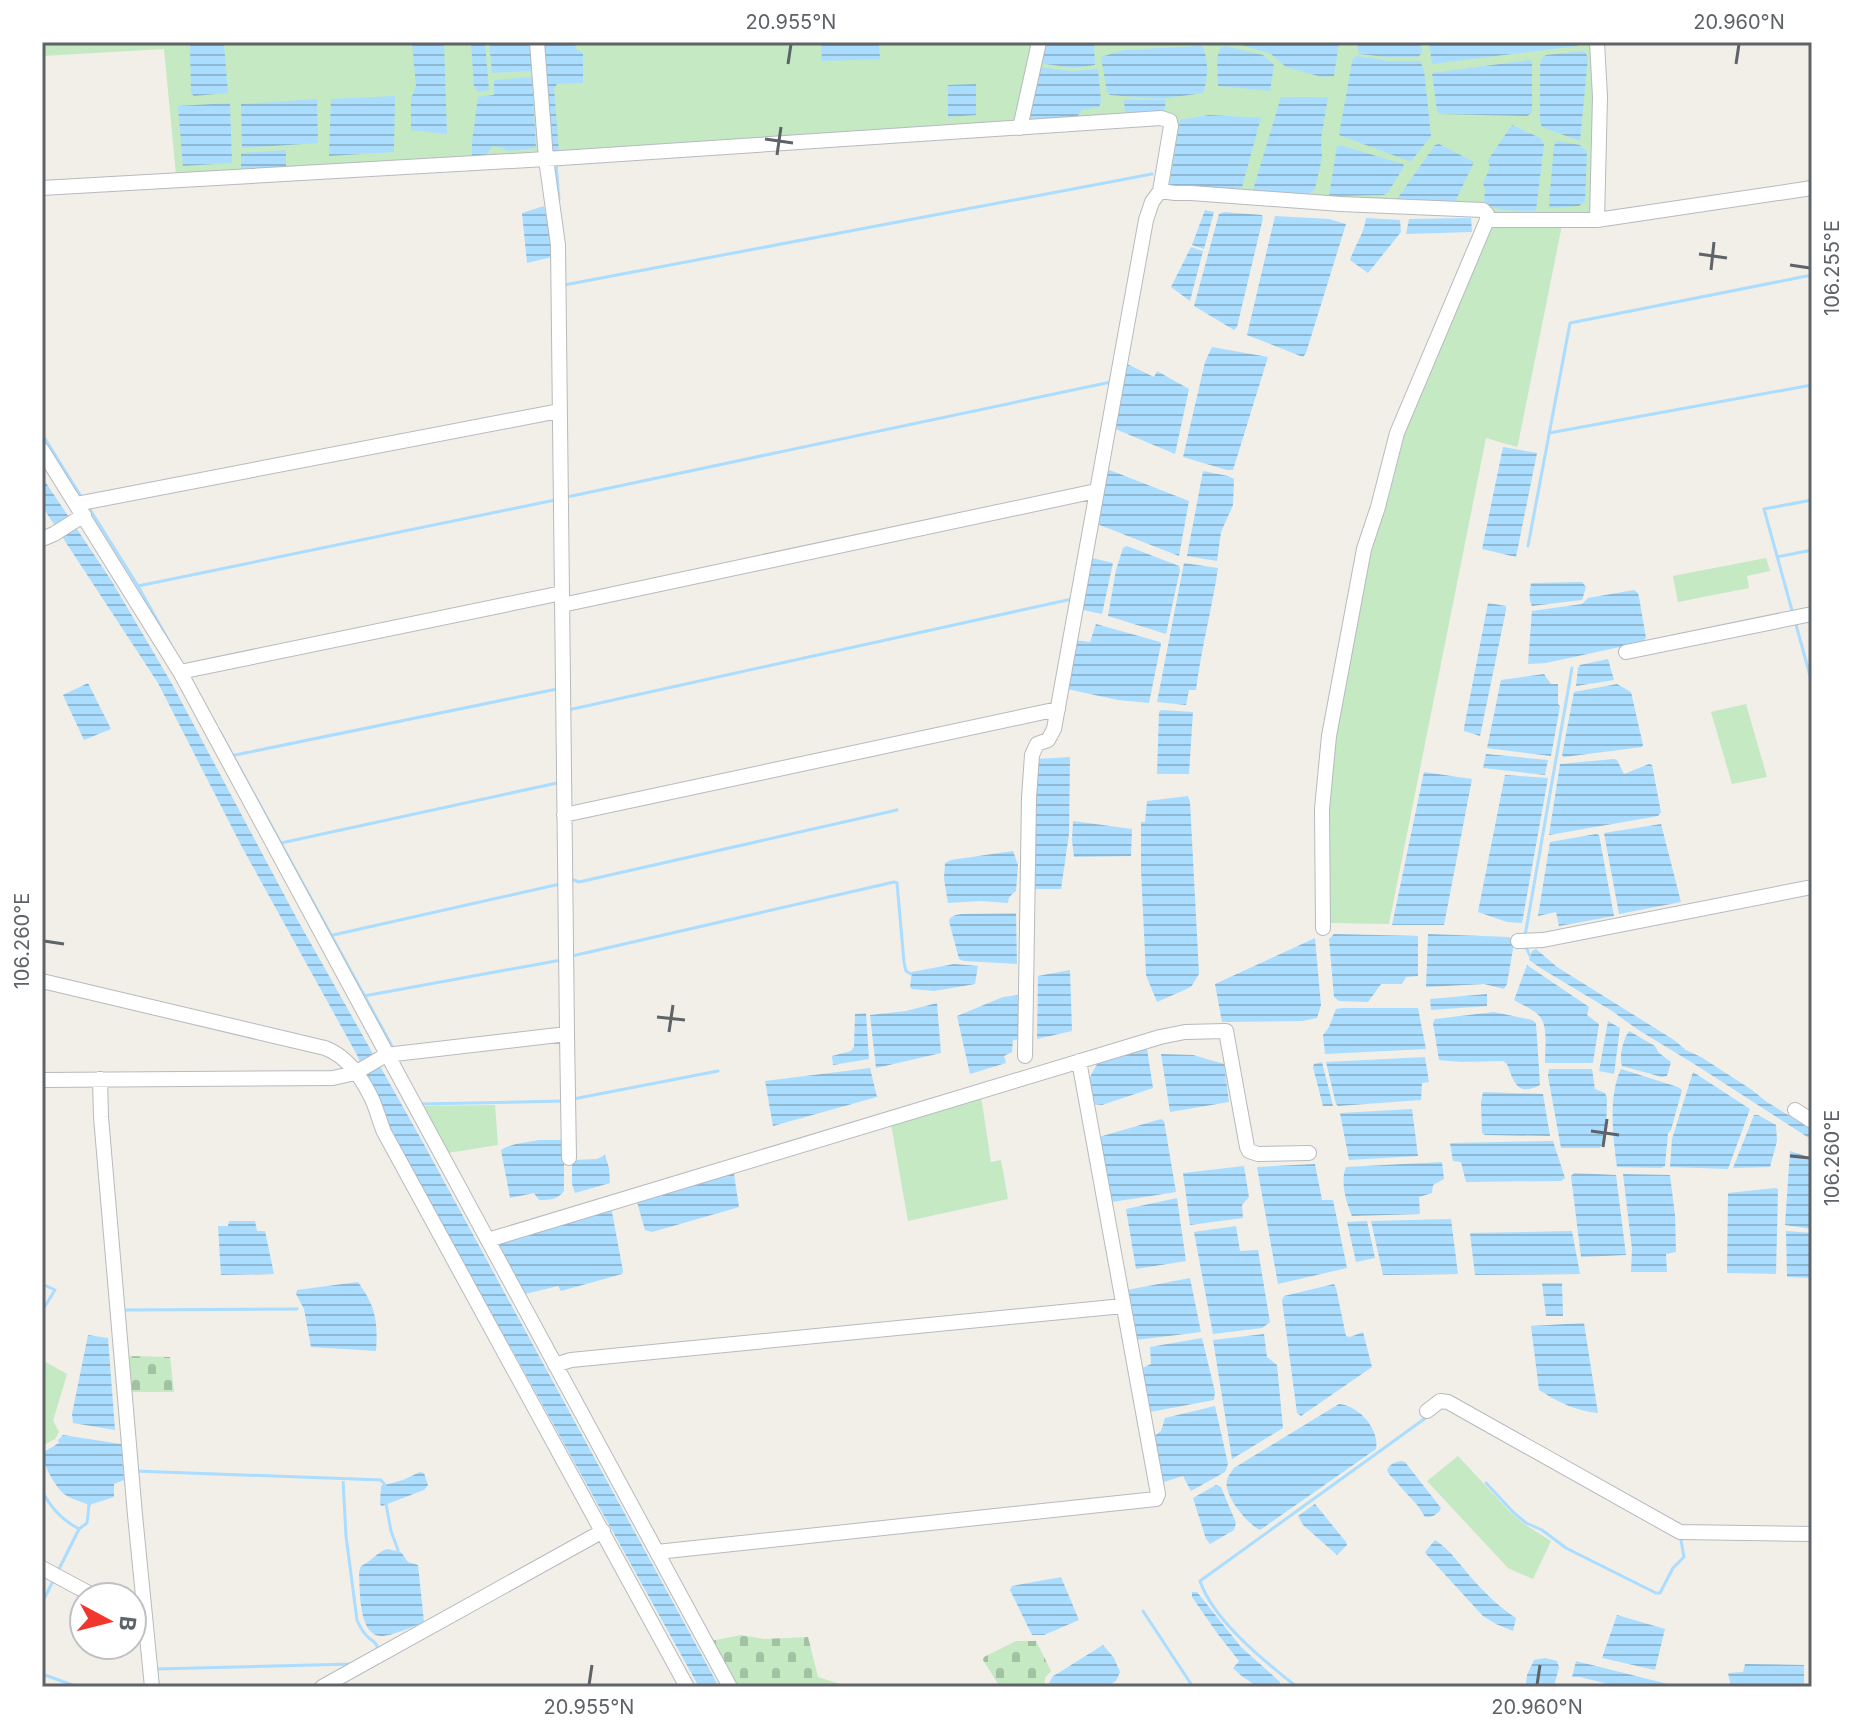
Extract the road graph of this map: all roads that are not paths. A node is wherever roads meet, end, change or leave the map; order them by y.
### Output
1 (537, 42) edge
2 (1039, 42) edge
3 (1597, 42) edge
4 (1020, 128) junction
5 (546, 159) junction
6 (42, 188) edge
7 (1812, 188) edge
8 (1160, 191) junction
9 (1487, 220) junction
10 (1597, 220) junction
11 (559, 411) junction
12 (42, 450) edge
13 (1096, 491) junction
14 (79, 513) junction
15 (48, 536) edge
16 (562, 599) junction
17 (1812, 614) edge
18 (1626, 652) dead end
19 (180, 672) junction
20 (1058, 709) junction
21 (564, 815) junction
22 (1812, 887) edge
23 (1323, 928) dead end
24 (1518, 941) dead end
25 (42, 981) edge
26 (567, 1034) junction
27 (383, 1056) junction
28 (1025, 1056) dead end
29 (1079, 1061) junction
30 (357, 1071) junction
31 (100, 1079) junction
32 (42, 1080) edge
33 (1795, 1110) dead end
34 (1812, 1121) edge
35 (1309, 1153) dead end
36 (569, 1158) dead end
37 (488, 1240) junction
38 (1123, 1306) junction
39 (555, 1365) junction
40 (1427, 1411) dead end
41 (603, 1531) junction
42 (1812, 1534) edge
43 (657, 1552) junction
44 (42, 1568) edge
45 (136, 1581) edge
46 (68, 1582) edge
47 (147, 1661) edge
48 (152, 1687) edge
49 (322, 1687) edge
50 (687, 1687) edge
51 (730, 1687) edge

1 - 5 street
2 - 4 street
3 - 10 street
4 - 5 street
4 - 8 street
5 - 6 street
5 - 11 street
7 - 10 street
8 - 9 street
8 - 13 street
9 - 10 street
9 - 23 street
11 - 14 street
11 - 16 street
12 - 14 street
13 - 16 street
13 - 20 street
14 - 15 street
14 - 19 street
16 - 19 street
16 - 21 street
17 - 18 street
19 - 27 street
20 - 21 street
20 - 28 street
21 - 26 street
22 - 24 street
25 - 30 street
26 - 27 street
26 - 36 street
27 - 30 street
27 - 37 street
29 - 35 street
29 - 37 street
29 - 38 street
30 - 31 street
30 - 41 street
31 - 32 street
31 - 45 street
33 - 34 street
37 - 39 street
38 - 39 street
38 - 43 street
39 - 43 street
40 - 42 street
41 - 49 street
41 - 50 street
43 - 51 street
44 - 46 street
47 - 48 street

